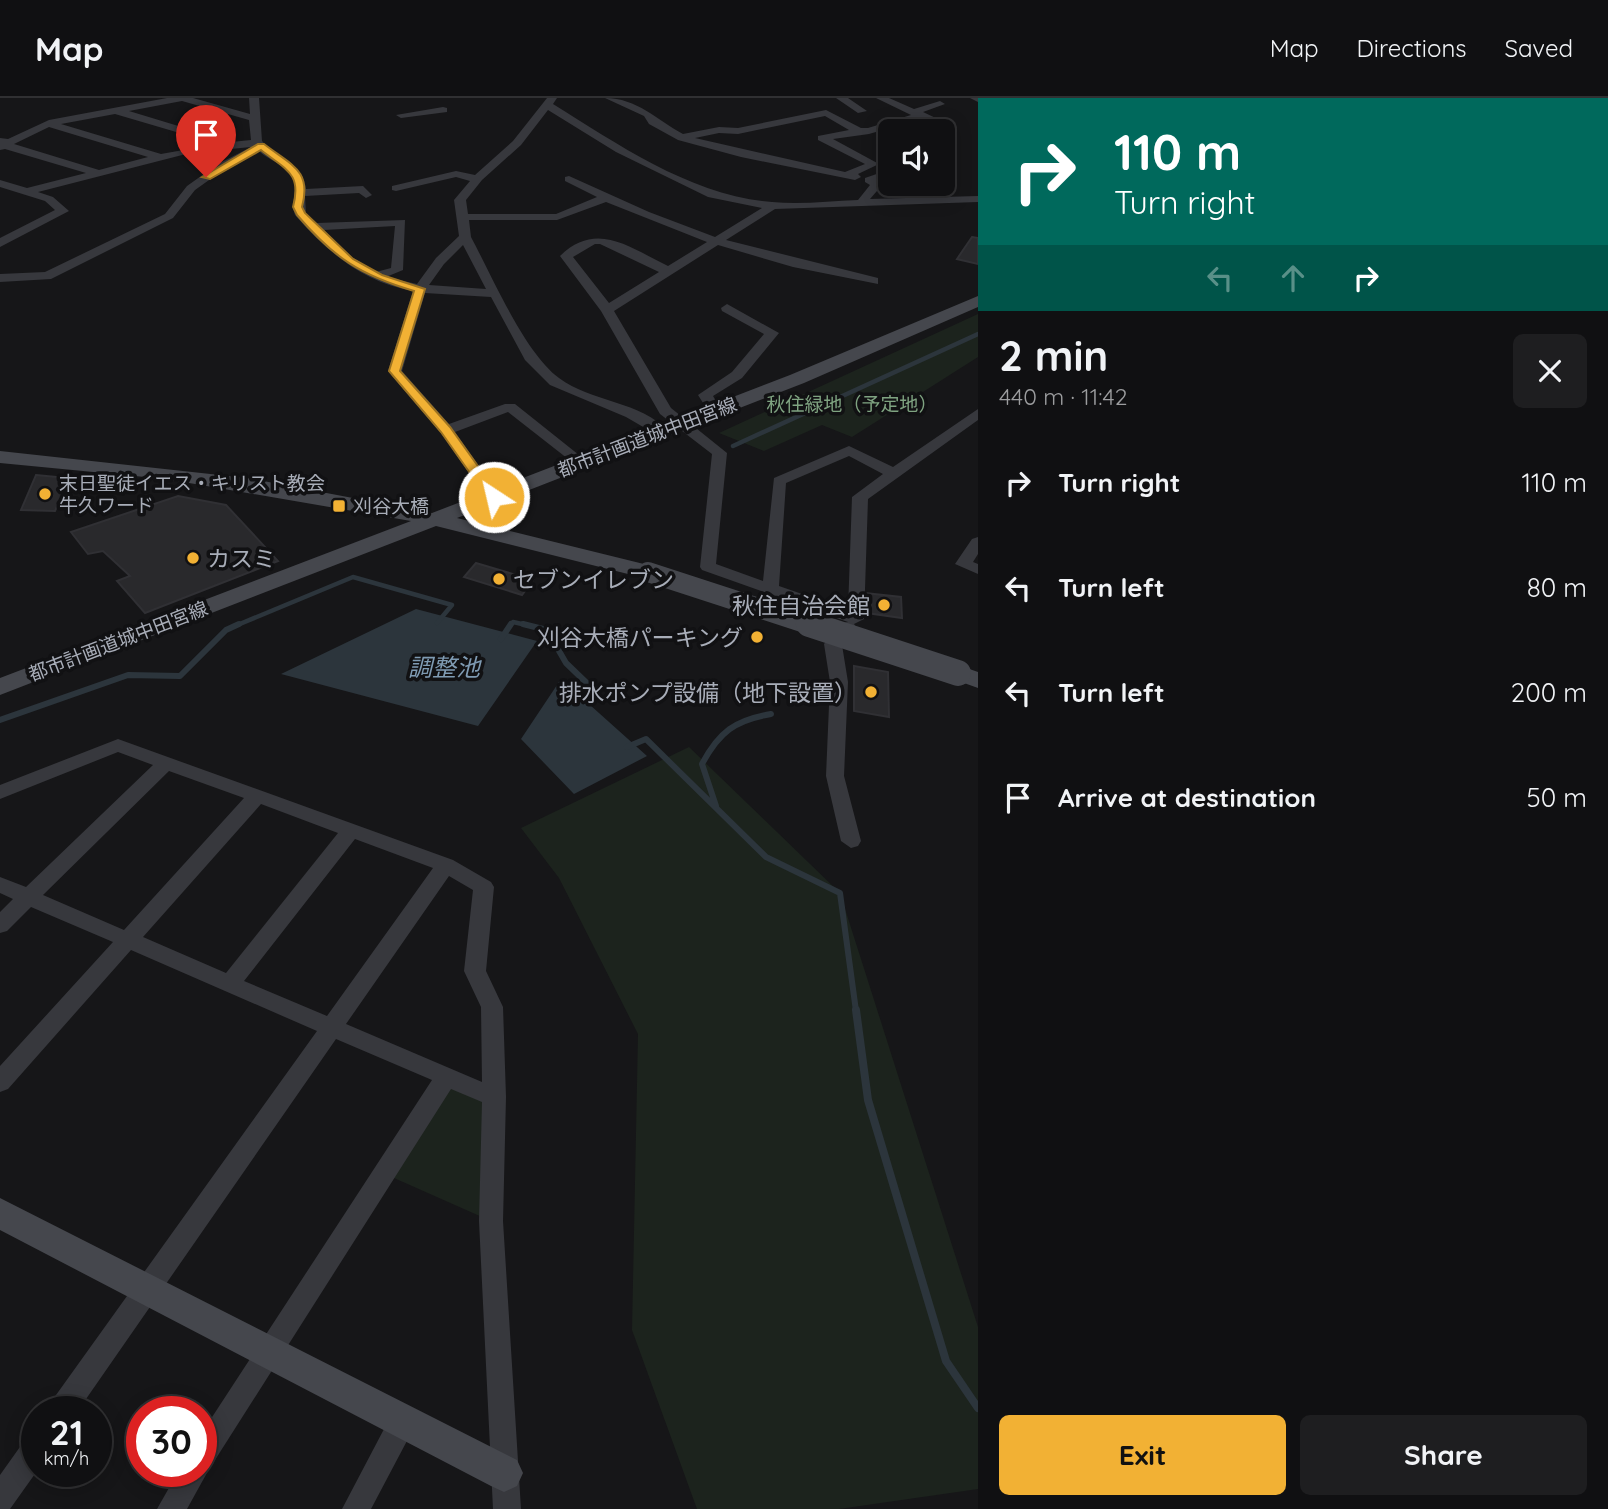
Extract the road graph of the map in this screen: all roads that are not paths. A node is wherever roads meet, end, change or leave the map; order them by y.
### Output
1 (182, 98) edge
2 (256, 98) edge
3 (610, 98) edge
4 (841, 98) edge
5 (881, 98) edge
6 (549, 101) edge
7 (940, 104) dead end
8 (111, 110) junction
9 (443, 110) dead end
10 (862, 111) dead end
11 (917, 114) junction
12 (401, 115) dead end
13 (254, 118) junction
14 (929, 119) edge
15 (49, 123) junction
16 (859, 131) junction
17 (0, 133) edge
18 (682, 138) junction
19 (259, 144) junction
20 (2, 146) edge
21 (237, 146) junction
22 (160, 157) junction
23 (98, 173) junction
24 (844, 176) junction
25 (878, 177) edge
26 (477, 179) junction
27 (569, 179) dead end
28 (869, 180) junction
29 (0, 183) edge
30 (396, 188) dead end
31 (27, 191) junction
32 (301, 192) junction
33 (366, 195) dead end
34 (606, 198) junction
35 (978, 199) edge
36 (862, 202) junction
37 (772, 206) junction
38 (464, 217) junction
39 (0, 224) edge
40 (315, 227) junction
41 (22, 232) junction
42 (465, 237) junction
43 (710, 242) junction
44 (0, 243) edge
45 (666, 271) junction
46 (375, 276) junction
47 (0, 278) edge
48 (874, 281) dead end
49 (420, 289) junction
50 (495, 292) junction
51 (978, 301) edge
52 (727, 308) dead end
53 (607, 310) junction
54 (715, 411) junction
55 (978, 413) edge
56 (683, 424) junction
57 (446, 430) junction
58 (662, 432) junction
59 (0, 457) edge
60 (582, 463) junction
61 (892, 473) junction
62 (494, 497) junction
63 (437, 518) junction
64 (978, 542) edge
65 (978, 569) edge
66 (771, 589) junction
67 (856, 619) junction
68 (968, 676) edge
69 (0, 687) edge
70 (167, 762) junction
71 (0, 792) edge
72 (257, 796) junction
73 (351, 830) junction
74 (851, 841) dead end
75 (446, 865) junction
76 (0, 885) edge
77 (27, 896) junction
78 (0, 925) edge
79 (129, 939) junction
80 (231, 982) junction
81 (332, 1030) junction
82 (445, 1079) junction
83 (0, 1082) edge
84 (494, 1097) junction
85 (0, 1213) edge
86 (148, 1289) junction
87 (268, 1352) junction
88 (72, 1396) edge
89 (404, 1420) junction
90 (217, 1434) edge
91 (21, 1469) edge
92 (185, 1487) edge
93 (505, 1491) edge
94 (0, 1499) edge
95 (172, 1509) edge
96 (356, 1509) edge

1 - 8 street
1 - 13 street
2 - 13 street
3 - 18 street
4 - 10 street
5 - 11 street
6 - 26 street
6 - 37 street
7 - 11 street
8 - 15 street
8 - 21 street
9 - 12 street
11 - 14 street
11 - 16 street
13 - 19 street
15 - 20 street
15 - 22 street
16 - 18 street
16 - 24 street
17 - 20 street
18 - 24 street
19 - 21 street
19 - 32 street
19 - 47 street
20 - 23 street
21 - 22 street
22 - 23 street
23 - 31 street
24 - 28 street
25 - 28 street
26 - 30 street
26 - 38 street
27 - 34 street
28 - 36 street
29 - 31 street
31 - 41 street
32 - 33 street
32 - 40 street
34 - 38 street
34 - 43 street
35 - 36 street
36 - 37 street
37 - 43 street
38 - 42 street
39 - 41 street
40 - 46 street
40 - 46 street
41 - 44 street
42 - 49 street
42 - 50 street
43 - 45 street
43 - 48 street
45 - 53 street
45 - 53 street
46 - 49 street
49 - 50 street
49 - 57 street
50 - 58 street
51 - 54 street, 都市計画道城中田宮線
52 - 54 street
53 - 56 street
54 - 56 street, 都市計画道城中田宮線
55 - 61 street
56 - 58 street, 都市計画道城中田宮線
56 - 66 street
57 - 60 street
57 - 62 street
58 - 60 street, 都市計画道城中田宮線
59 - 63 street
60 - 62 street, 都市計画道城中田宮線
61 - 66 street
61 - 67 street
62 - 63 street, 都市計画道城中田宮線
63 - 68 street, bridge
63 - 69 street, 都市計画道城中田宮線
64 - 65 street
66 - 67 street
67 - 74 street
70 - 71 street
70 - 72 street
70 - 77 street
72 - 73 street
72 - 79 street
73 - 75 street
73 - 80 street
75 - 81 street
75 - 84 street
76 - 77 street
77 - 78 street
77 - 79 street
79 - 80 street
79 - 83 street
80 - 81 street
81 - 82 street
81 - 86 street
82 - 84 street
82 - 87 street
84 - 93 street
85 - 86 street
86 - 87 street
86 - 88 street
87 - 89 street
87 - 90 street
89 - 93 street
89 - 96 street
91 - 94 street
92 - 95 street

